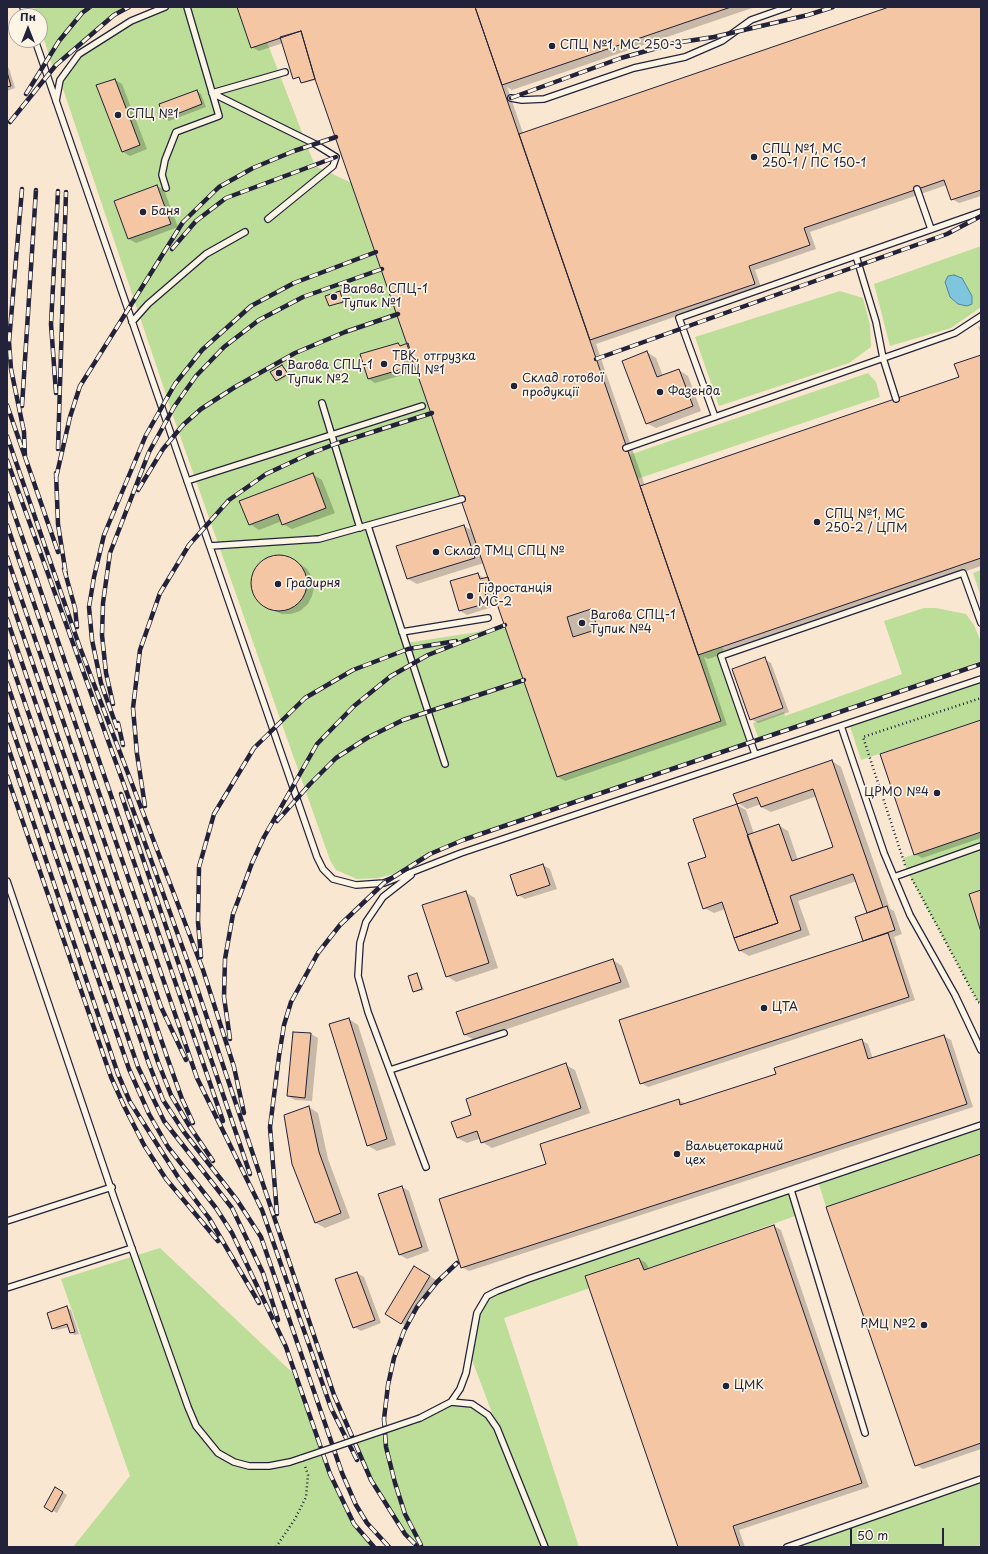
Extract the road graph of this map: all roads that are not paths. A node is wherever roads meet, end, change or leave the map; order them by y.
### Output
1 (165, 7) edge
2 (187, 7) edge
3 (788, 7) edge
4 (38, 48) edge
5 (285, 72) dead end
6 (212, 92) junction
7 (511, 98) dead end
8 (56, 102) junction
9 (166, 188) dead end
10 (917, 189) dead end
11 (981, 212) edge
12 (268, 219) dead end
13 (931, 229) junction
14 (245, 232) dead end
15 (856, 256) junction
16 (981, 316) edge
17 (132, 322) junction
18 (883, 358) junction
19 (896, 399) dead end
20 (322, 403) dead end
21 (422, 406) dead end
22 (716, 417) junction
23 (332, 435) junction
24 (626, 448) dead end
25 (187, 480) junction
26 (462, 499) dead end
27 (368, 526) junction
28 (360, 528) junction
29 (210, 546) junction
30 (488, 618) dead end
31 (981, 623) edge
32 (402, 632) junction
33 (981, 679) edge
34 (841, 726) junction
35 (755, 754) junction
36 (445, 764) dead end
37 (981, 846) edge
38 (414, 872) junction
39 (894, 877) junction
40 (7, 881) edge
41 (504, 1033) dead end
42 (981, 1050) edge
43 (390, 1070) junction
44 (981, 1125) edge
45 (426, 1167) dead end
46 (112, 1187) junction
47 (791, 1190) junction
48 (7, 1221) edge
49 (132, 1248) junction
50 (7, 1288) edge
51 (452, 1402) junction
52 (866, 1433) dead end
53 (981, 1479) edge
54 (545, 1547) edge
55 (787, 1547) edge

1 - 8 lane
2 - 6 lane
3 - 7 lane
4 - 8 lane
5 - 6 lane
6 - 9 lane
6 - 12 lane
8 - 17 lane
10 - 13 lane
11 - 13 lane
13 - 15 lane
14 - 17 lane
15 - 18 lane
15 - 22 lane
16 - 18 lane
17 - 25 lane
18 - 19 lane
18 - 22 lane
20 - 23 lane
21 - 23 lane
22 - 24 lane
23 - 25 lane
23 - 28 lane
25 - 29 lane
26 - 27 lane
27 - 28 lane
27 - 32 lane
28 - 29 lane
29 - 38 lane
30 - 32 lane
31 - 35 lane
32 - 36 lane
33 - 34 lane
34 - 35 lane
34 - 39 lane
35 - 38 lane
37 - 39 lane
38 - 43 lane
39 - 42 lane
40 - 46 lane
41 - 43 lane
43 - 45 lane
44 - 47 lane
46 - 48 lane
46 - 49 lane
47 - 51 lane
47 - 52 lane
49 - 50 lane
49 - 51 lane, bridge
51 - 54 lane
53 - 55 lane

